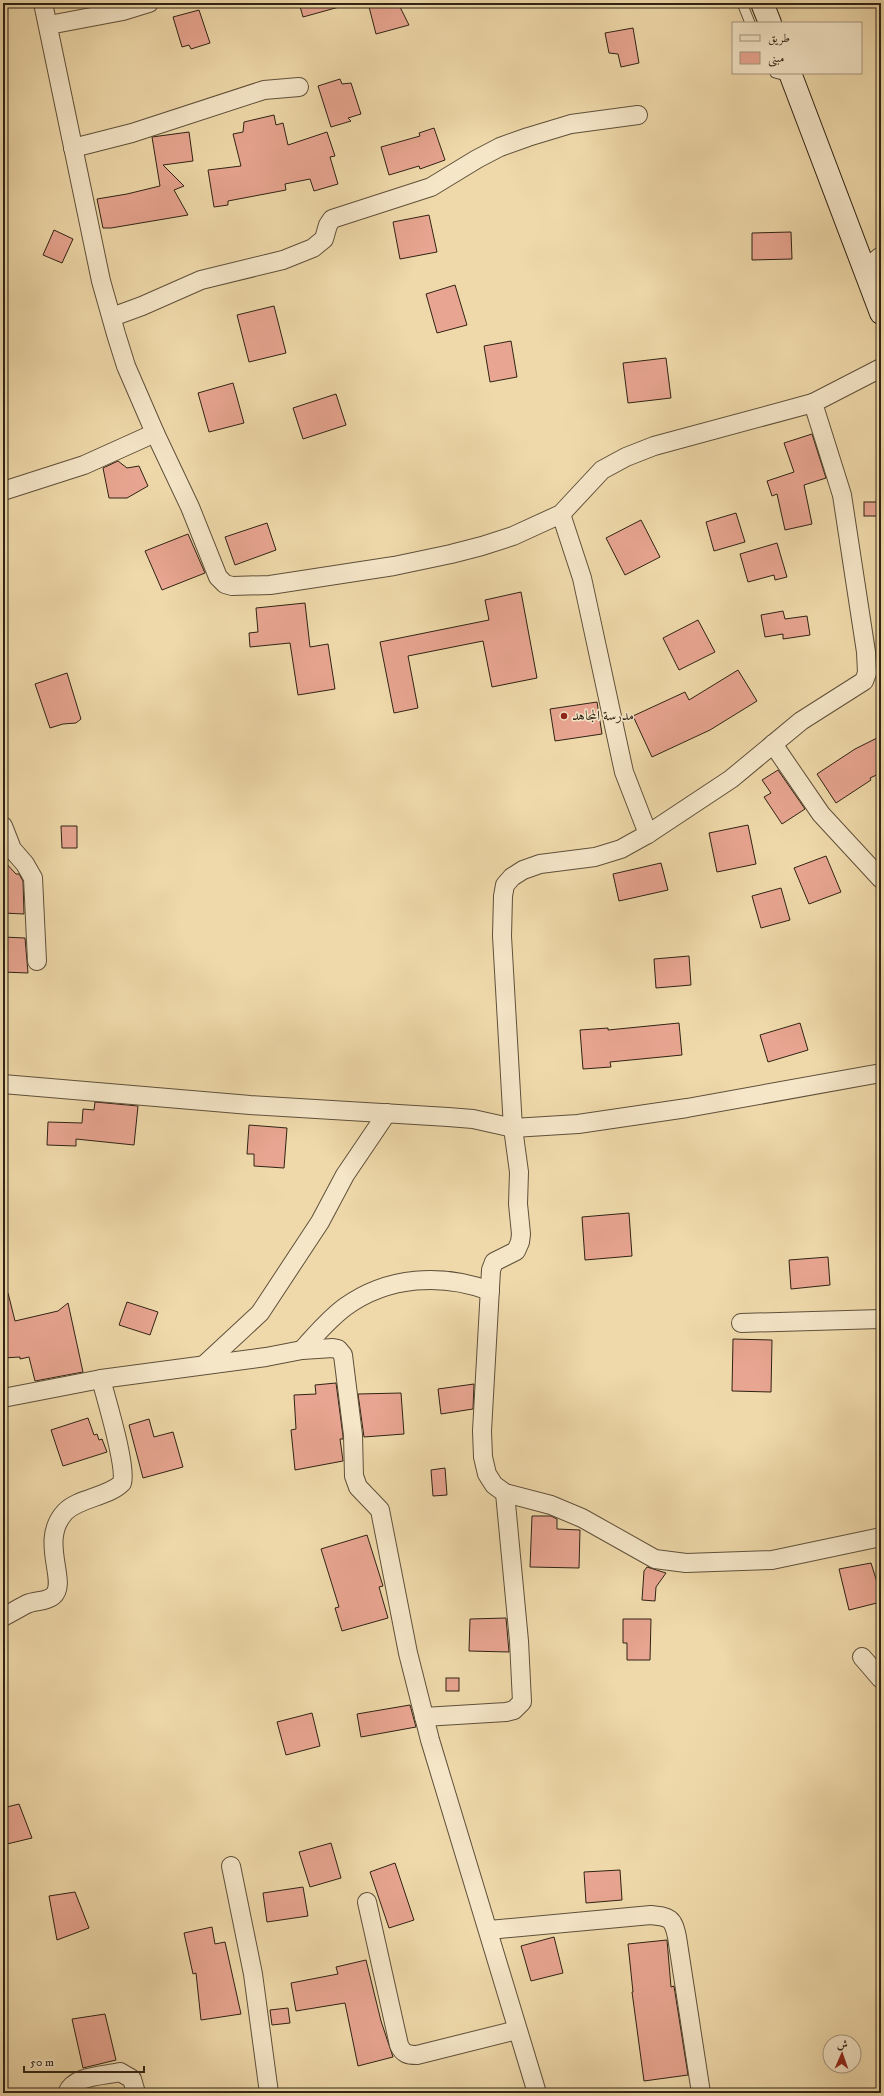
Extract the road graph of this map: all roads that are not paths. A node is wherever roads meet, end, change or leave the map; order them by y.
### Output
1 (43, 3) edge
2 (149, 3) edge
3 (742, 3) edge
4 (762, 3) edge
5 (122, 7) edge
6 (750, 22) edge
7 (770, 22) edge
8 (48, 25) junction
9 (785, 75) edge
10 (299, 87) dead end
11 (638, 115) dead end
12 (72, 148) junction
13 (873, 263) edge
14 (881, 313) edge
15 (112, 317) junction
16 (881, 368) edge
17 (813, 403) junction
18 (155, 433) junction
19 (3, 491) edge
20 (561, 514) junction
21 (773, 744) junction
22 (3, 828) edge
23 (648, 834) junction
24 (881, 879) edge
25 (37, 961) dead end
26 (881, 1073) edge
27 (3, 1084) edge
28 (387, 1113) junction
29 (513, 1128) junction
30 (490, 1291) junction
31 (881, 1319) edge
32 (741, 1323) dead end
33 (302, 1350) junction
34 (204, 1365) junction
35 (101, 1378) junction
36 (3, 1398) edge
37 (505, 1493) junction
38 (881, 1536) edge
39 (3, 1617) edge
40 (862, 1657) dead end
41 (881, 1679) edge
42 (424, 1717) junction
43 (231, 1866) dead end
44 (367, 1902) dead end
45 (489, 1930) junction
46 (517, 2030) junction
47 (67, 2093) edge
48 (136, 2093) edge
49 (269, 2093) edge
50 (537, 2093) edge
51 (701, 2093) edge

1 - 8 street
2 - 5 street
3 - 6 lane
4 - 7 main road
5 - 8 street
8 - 12 street
9 - 13 main road
10 - 12 street
11 - 15 street
12 - 15 street
13 - 14 main road
15 - 18 street
16 - 17 street
17 - 20 street
17 - 21 street
18 - 19 street
18 - 20 street
20 - 23 street
21 - 23 street
21 - 24 street
22 - 25 street
23 - 29 street
26 - 29 street
27 - 28 street
28 - 29 street
28 - 34 street
29 - 30 street
30 - 33 street
30 - 37 street
31 - 32 street
33 - 34 street
33 - 42 street
34 - 35 street
35 - 36 street
35 - 39 street
37 - 38 street
37 - 42 street
40 - 41 street
42 - 45 street
43 - 49 street
44 - 46 street
45 - 46 street
45 - 51 street
46 - 50 street
47 - 48 street

